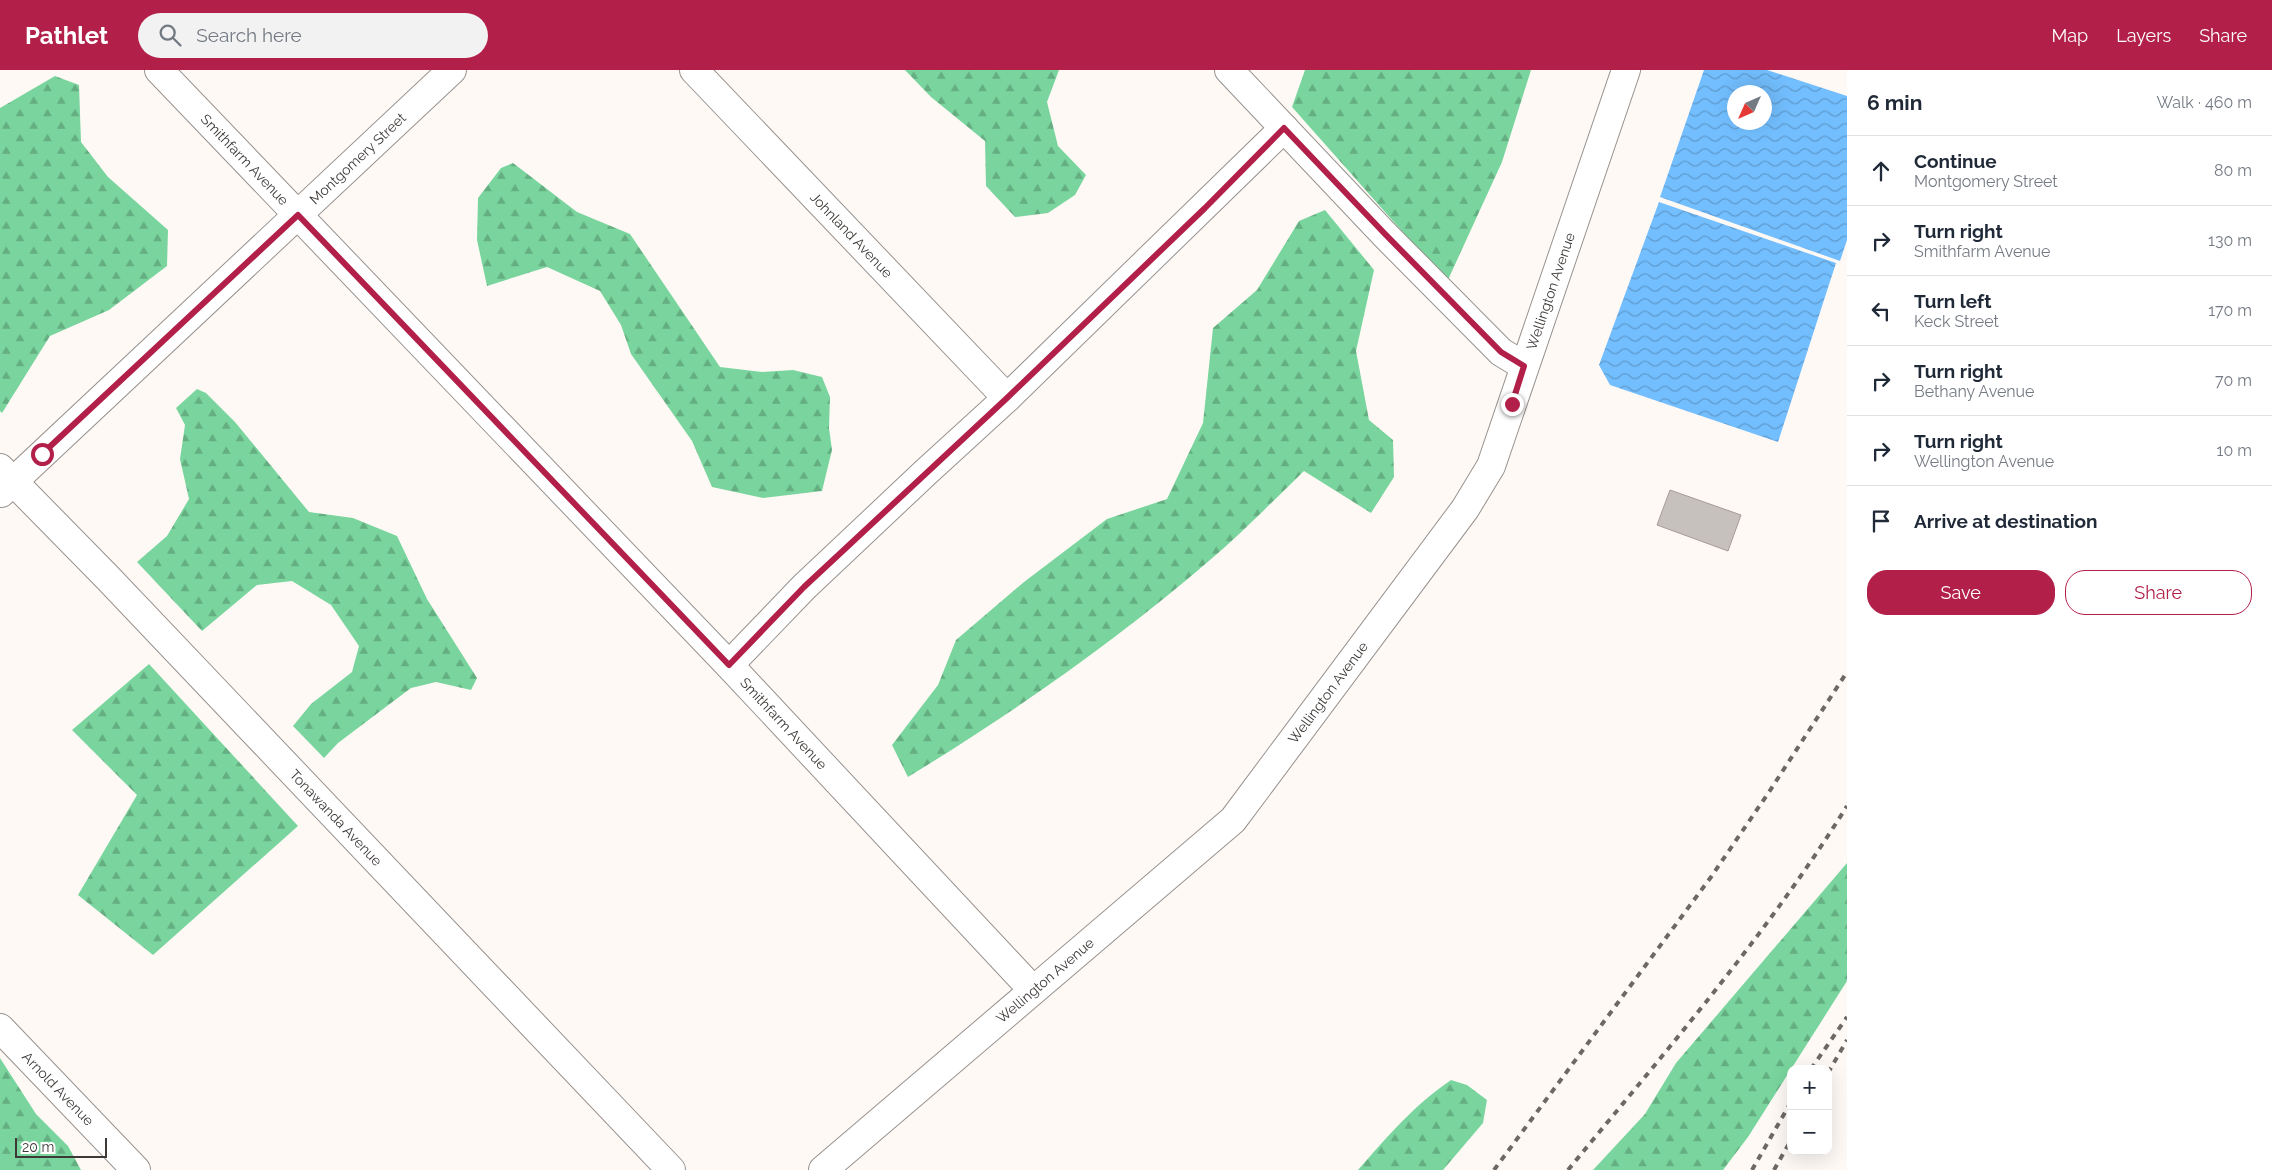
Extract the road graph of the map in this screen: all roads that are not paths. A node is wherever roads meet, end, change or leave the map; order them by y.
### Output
1 (159, 70) edge
2 (452, 70) edge
3 (694, 70) edge
4 (1229, 70) edge
5 (1626, 70) edge
6 (1284, 128) junction
7 (298, 215) junction
8 (1524, 366) junction
9 (1007, 398) junction
10 (4, 481) edge
11 (729, 665) junction
12 (1033, 990) junction
13 (0, 1028) edge
14 (136, 1170) edge
15 (671, 1170) edge
16 (823, 1170) edge

1 - 7 street, Smithfarm Avenue
2 - 7 street, Montgomery Street
3 - 9 street, Johnland Avenue
4 - 6 street
5 - 8 street, Wellington Avenue
6 - 8 street
6 - 9 street
7 - 10 street, Montgomery Street
7 - 11 street, Smithfarm Avenue
8 - 12 street, Wellington Avenue
9 - 11 street
10 - 15 street, Tonawanda Avenue
11 - 12 street, Smithfarm Avenue
12 - 16 street, Wellington Avenue
13 - 14 street, Arnold Avenue

